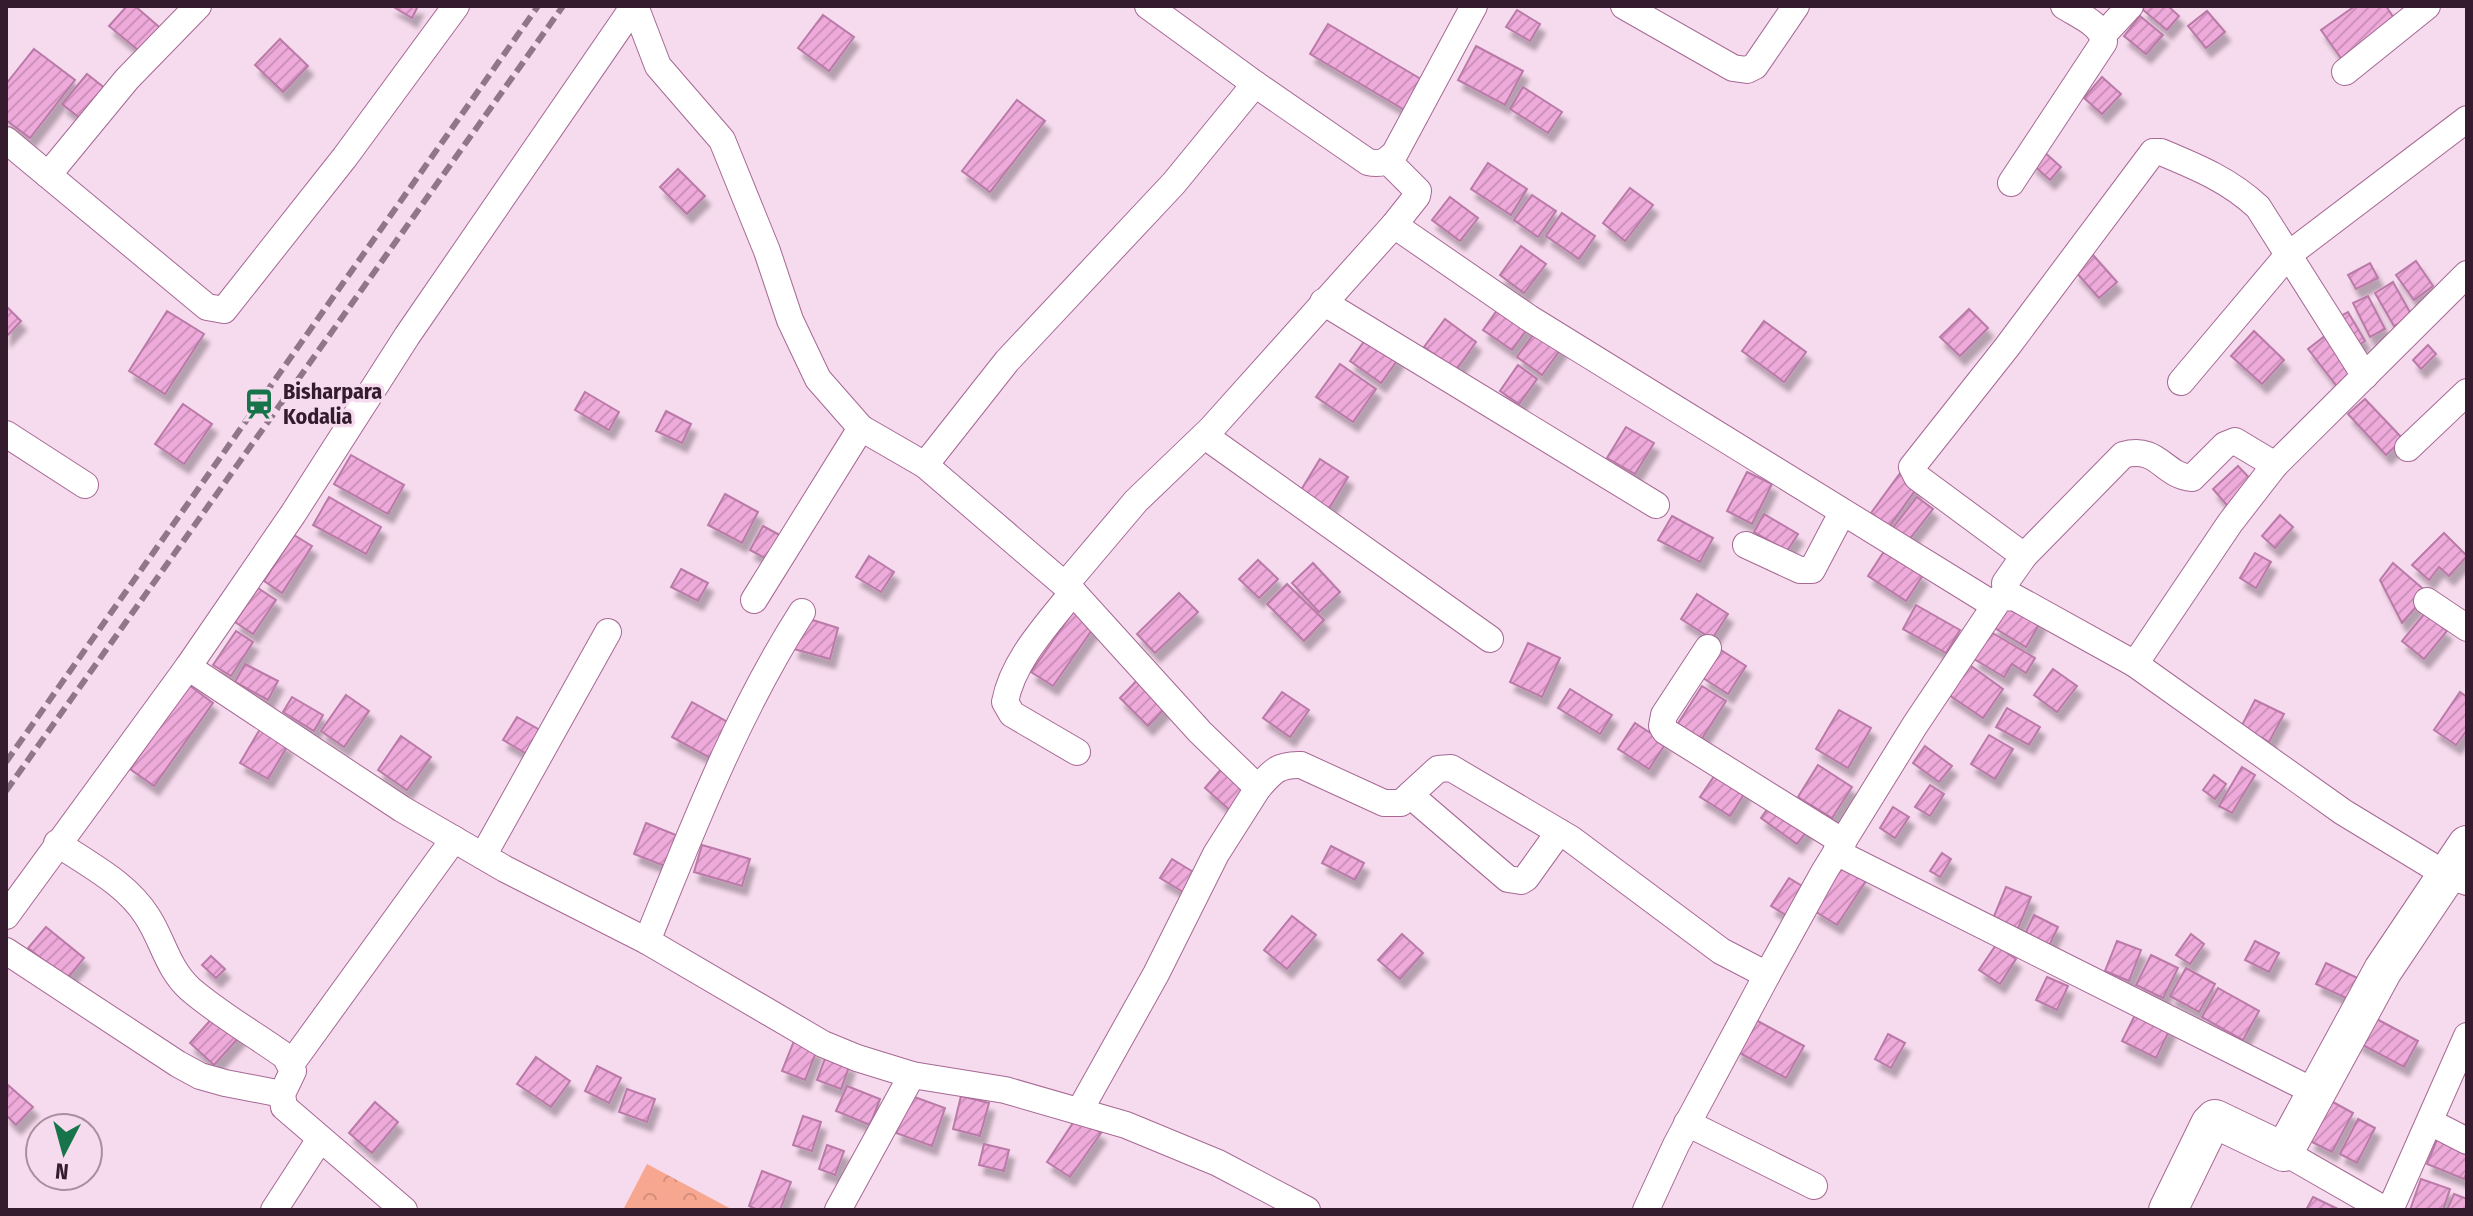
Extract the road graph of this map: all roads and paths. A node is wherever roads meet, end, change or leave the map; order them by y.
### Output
1 (198, 6) edge
2 (456, 6) edge
3 (634, 6) edge
4 (1148, 6) edge
5 (1474, 6) edge
6 (1624, 6) edge
7 (1796, 6) edge
8 (2064, 6) edge
9 (2130, 6) edge
10 (2427, 6) edge
11 (2103, 35) junction
12 (2345, 72) dead end
13 (1255, 84) junction
14 (2467, 119) edge
15 (6, 140) edge
16 (1388, 161) junction
17 (48, 175) junction
18 (2011, 183) dead end
19 (1394, 225) junction
20 (2288, 255) junction
21 (2467, 274) edge
22 (1323, 302) junction
23 (2365, 376) junction
24 (2181, 382) dead end
25 (2467, 392) edge
26 (861, 428) junction
27 (6, 434) edge
28 (1205, 436) junction
29 (2408, 448) dead end
30 (925, 465) junction
31 (2275, 465) junction
32 (85, 485) dead end
33 (1656, 505) dead end
34 (1842, 513) junction
35 (1746, 545) dead end
36 (2024, 556) junction
37 (1069, 588) junction
38 (754, 600) dead end
39 (2000, 600) junction
40 (2427, 601) dead end
41 (802, 612) dead end
42 (2467, 628) edge
43 (608, 632) dead end
44 (1490, 639) dead end
45 (1708, 648) dead end
46 (2135, 664) junction
47 (188, 667) junction
48 (1077, 752) dead end
49 (1258, 788) junction
50 (1410, 795) junction
51 (1559, 832) junction
52 (454, 839) junction
53 (57, 843) junction
54 (1840, 847) junction
55 (483, 856) junction
56 (2460, 867) edge
57 (6, 916) edge
58 (647, 941) junction
59 (6, 951) edge
60 (1767, 975) junction
61 (2466, 1041) edge
62 (291, 1064) junction
63 (912, 1075) junction
64 (2317, 1093) junction
65 (282, 1094) junction
66 (1080, 1110) junction
67 (2430, 1122) junction
68 (1687, 1123) junction
69 (320, 1139) junction
70 (2467, 1141) edge
71 (2284, 1152) junction
72 (1814, 1186) dead end
73 (274, 1210) edge
74 (404, 1210) edge
75 (838, 1210) edge
76 (1307, 1210) edge
77 (1646, 1210) edge
78 (2168, 1210) edge
79 (2387, 1210) edge

1 - 17 street
2 - 17 street
3 - 26 street
3 - 47 street
4 - 13 street
5 - 16 street
6 - 7 street
8 - 11 street
9 - 11 street
10 - 12 street
11 - 18 street
13 - 16 street
13 - 30 street
14 - 20 street
15 - 17 street
16 - 19 street
19 - 22 street
19 - 34 street
20 - 23 street
20 - 24 street
20 - 36 street
21 - 23 street
22 - 28 street
22 - 33 street
23 - 31 street
25 - 29 street
26 - 30 street
26 - 38 street
27 - 32 street
28 - 37 street
28 - 44 street
30 - 37 street
31 - 36 street
31 - 46 street
34 - 35 street
34 - 39 street
36 - 39 street
37 - 48 street
37 - 49 street
39 - 46 street
39 - 54 street
40 - 42 street
41 - 58 street
43 - 55 street
45 - 54 street
46 - 56 street
47 - 52 street
47 - 53 street
49 - 50 street
49 - 66 street
50 - 51 street
50 - 51 street
51 - 60 street
52 - 55 street
52 - 62 street
53 - 57 street
53 - 62 street
54 - 60 street
54 - 64 street
55 - 58 street
56 - 64 street
58 - 63 street
59 - 65 street
60 - 68 street
61 - 67 street
62 - 65 street
63 - 66 street
63 - 75 street
64 - 71 street
65 - 69 street
66 - 76 street
67 - 70 street
67 - 79 street
68 - 72 street
68 - 77 street
69 - 73 street
69 - 74 street
71 - 78 street
71 - 79 street

